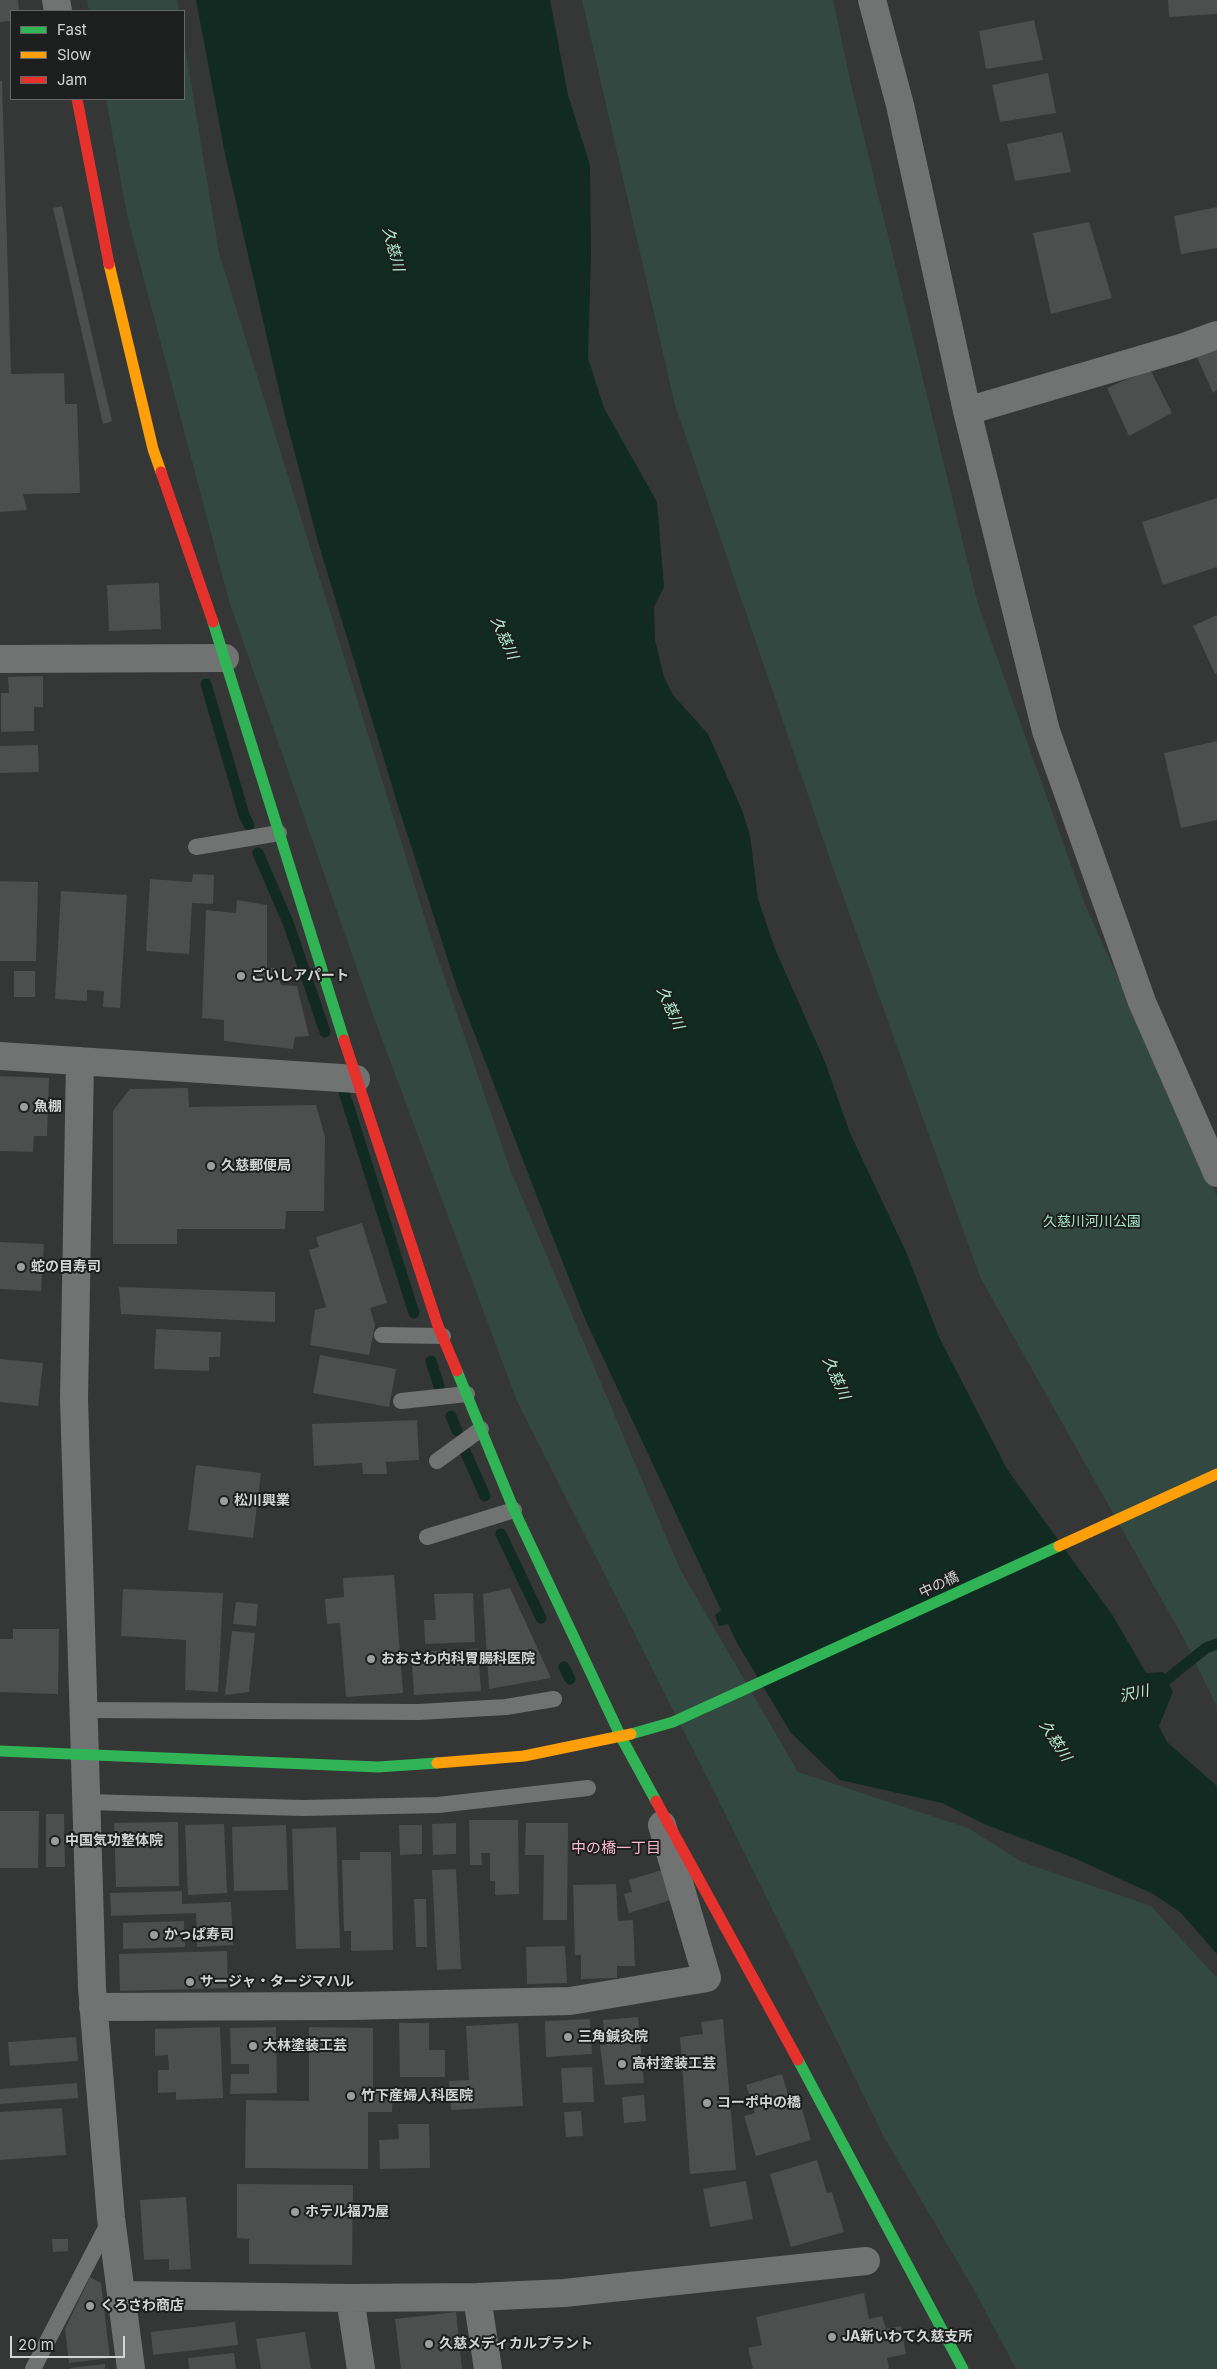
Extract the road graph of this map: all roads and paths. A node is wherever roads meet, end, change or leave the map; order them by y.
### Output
1 (872, 0) edge
2 (77, 100) edge
3 (1217, 335) edge
4 (968, 411) junction
5 (225, 658) junction
6 (0, 660) edge
7 (279, 833) junction
8 (196, 847) dead end
9 (0, 1056) edge
10 (80, 1062) junction
11 (356, 1079) junction
12 (1217, 1173) edge
13 (382, 1335) dead end
14 (443, 1336) junction
15 (467, 1394) junction
16 (401, 1401) dead end
17 (481, 1429) junction
18 (437, 1461) dead end
19 (1217, 1474) edge
20 (514, 1510) junction
21 (427, 1537) dead end
22 (554, 1699) dead end
23 (84, 1710) junction
24 (621, 1737) junction
25 (0, 1751) edge
26 (85, 1755) junction
27 (588, 1788) dead end
28 (651, 1791) junction
29 (86, 1802) junction
30 (93, 2007) junction
31 (111, 2218) junction
32 (866, 2261) dead end
33 (121, 2295) junction
34 (477, 2297) junction
35 (350, 2298) junction
36 (960, 2367) edge
37 (33, 2369) edge
38 (131, 2369) edge
39 (360, 2369) edge
40 (488, 2369) edge

1 - 4 street
2 - 5 street
3 - 4 street
4 - 12 street
5 - 6 street
5 - 7 street
7 - 8 lane
7 - 11 street
9 - 10 street
10 - 11 street
10 - 23 street
11 - 14 street
13 - 14 lane
14 - 15 street
15 - 16 lane
15 - 17 street
17 - 18 lane
17 - 20 street
19 - 24 street, 中の橋
20 - 21 lane
20 - 24 street
22 - 23 lane
23 - 26 street
24 - 26 street, 中の橋
24 - 28 street
25 - 26 street, 中の橋
26 - 29 street
27 - 29 lane
28 - 30 street
28 - 36 street
29 - 30 street
30 - 31 street
31 - 33 street
31 - 37 lane
32 - 34 street
33 - 35 street
33 - 38 street
34 - 35 street
34 - 40 street
35 - 39 street

